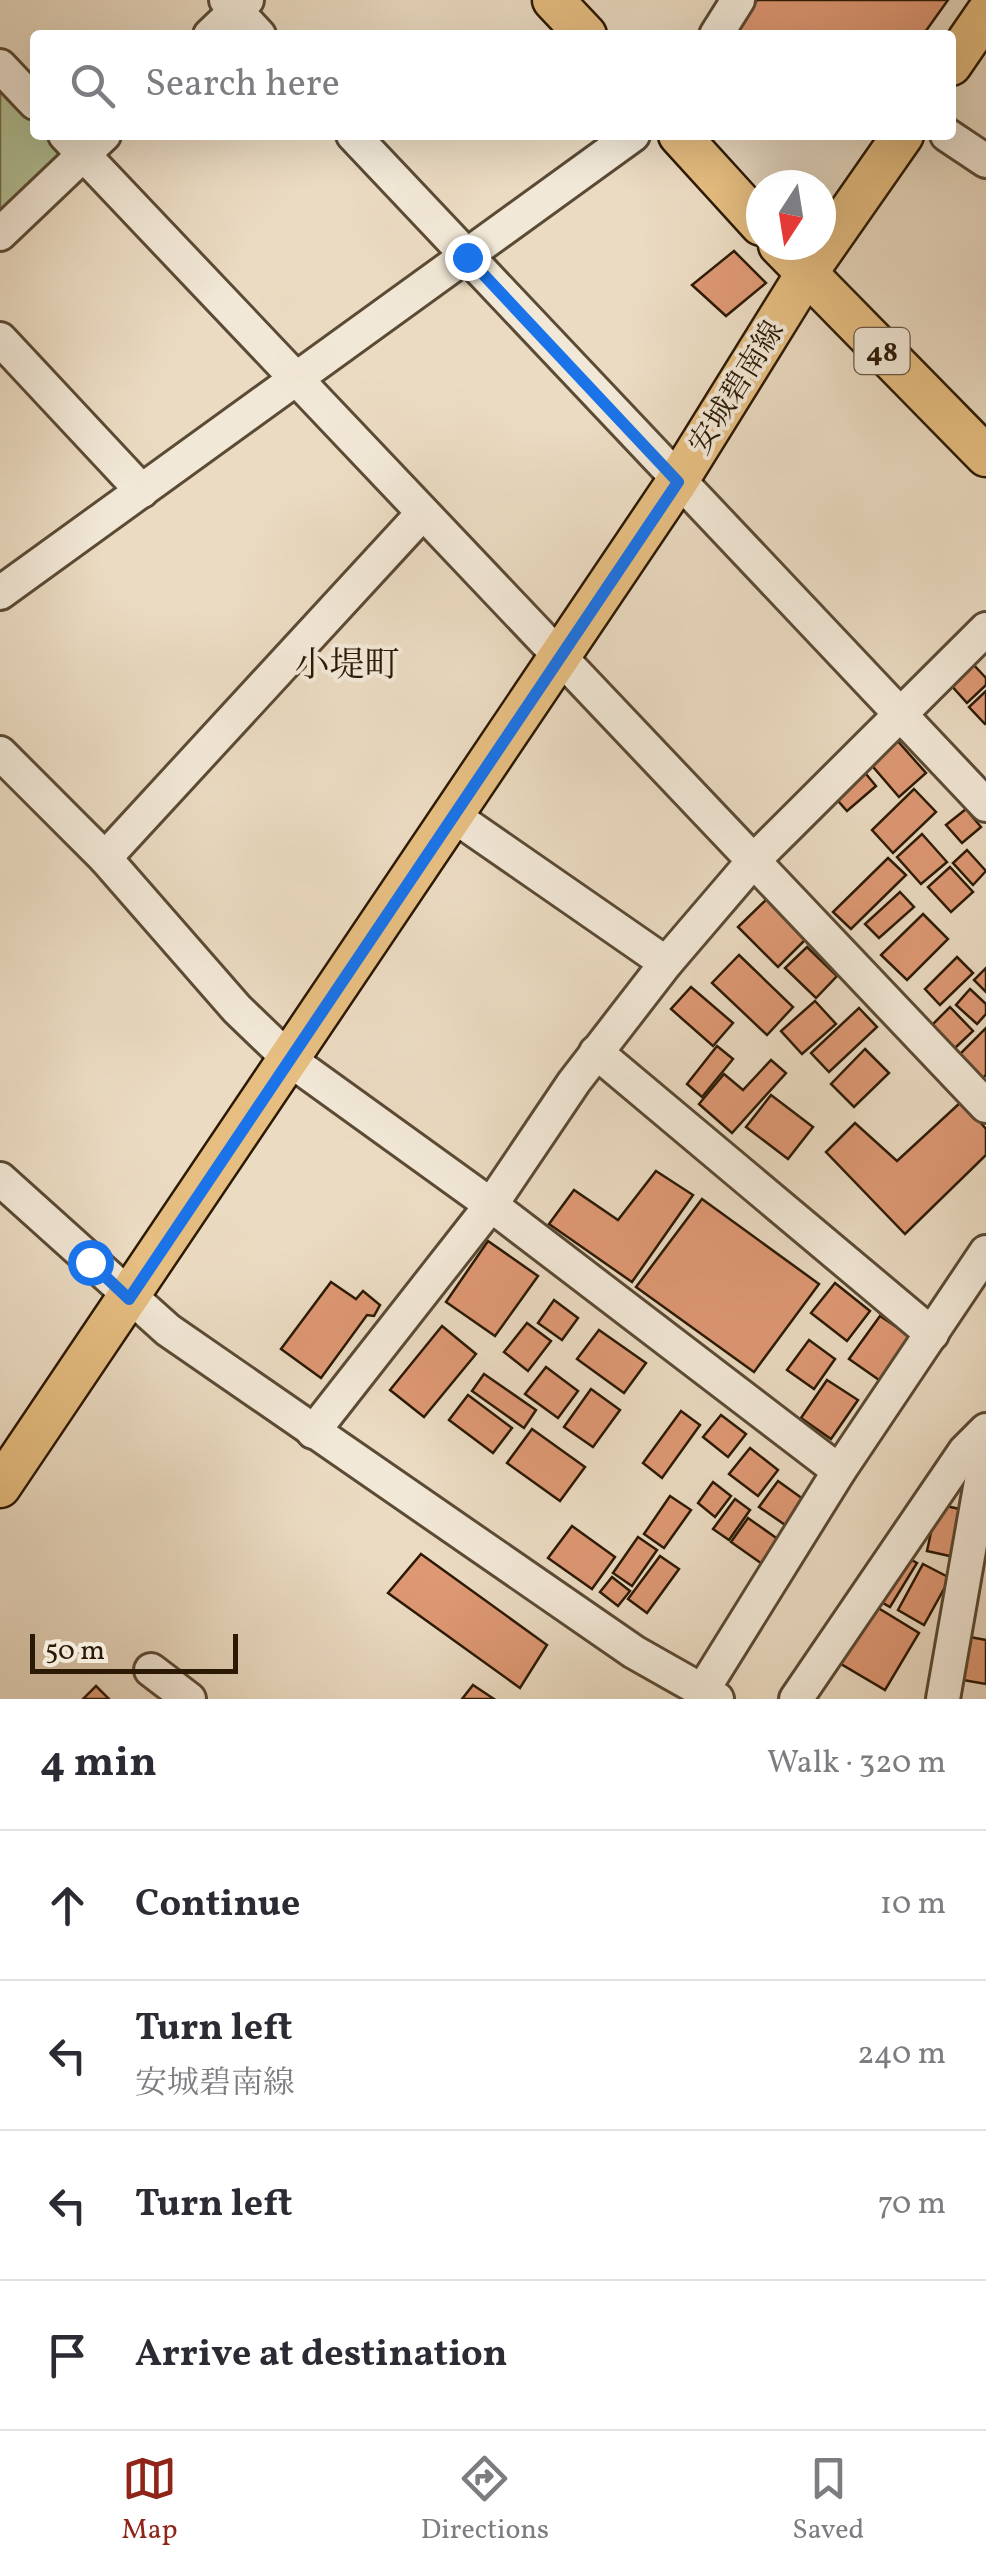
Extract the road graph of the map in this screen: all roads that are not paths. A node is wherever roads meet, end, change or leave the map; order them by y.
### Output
1 (554, 0) edge
2 (738, 0) edge
3 (236, 4) edge
4 (986, 14) edge
5 (214, 30) edge
6 (255, 30) edge
7 (581, 30) edge
8 (719, 30) edge
9 (956, 59) edge
10 (0, 66) edge
11 (30, 98) edge
12 (357, 140) edge
13 (626, 140) edge
14 (684, 140) edge
15 (900, 140) edge
16 (954, 140) edge
17 (84, 142) edge
18 (986, 161) edge
19 (746, 209) edge
20 (836, 211) edge
21 (0, 234) edge
22 (467, 257) junction
23 (792, 260) edge
24 (0, 339) edge
25 (294, 378) junction
26 (986, 456) edge
27 (678, 482) junction
28 (142, 491) junction
29 (422, 514) junction
30 (0, 593) edge
31 (986, 630) edge
32 (556, 657) junction
33 (900, 711) junction
34 (0, 754) edge
35 (986, 805) edge
36 (451, 814) junction
37 (105, 858) junction
38 (755, 859) junction
39 (666, 963) junction
40 (596, 1052) junction
41 (290, 1060) junction
42 (986, 1106) edge
43 (0, 1180) edge
44 (491, 1205) junction
45 (986, 1252) edge
46 (129, 1299) junction
47 (932, 1334) junction
48 (986, 1430) edge
49 (313, 1432) junction
50 (986, 1453) edge
51 (839, 1471) junction
52 (0, 1487) edge
53 (151, 1670) dead end
54 (709, 1696) edge
55 (189, 1699) edge
56 (796, 1699) edge
57 (943, 1699) edge

1 - 7 main road
2 - 8 street
3 - 5 street
3 - 6 street
4 - 9 main road
10 - 11 street
12 - 22 street
13 - 22 street
14 - 19 main road
15 - 20 main road, 安城碧南線
16 - 18 street
17 - 21 street
17 - 25 street
22 - 25 street
22 - 27 street
23 - 26 main road, 48
23 - 27 main road, 安城碧南線
24 - 28 street
25 - 28 street
25 - 29 street
27 - 32 main road, 安城碧南線
27 - 33 street
28 - 30 street
29 - 32 street
29 - 37 street
31 - 33 street
32 - 36 main road, 安城碧南線
32 - 38 street
33 - 35 street
33 - 38 street
34 - 37 street
36 - 39 street
36 - 41 main road, 安城碧南線
37 - 41 street
38 - 39 street
38 - 42 street
39 - 40 street
40 - 44 street
40 - 47 street
41 - 44 street
41 - 46 main road, 安城碧南線
43 - 46 street
44 - 49 street
44 - 51 street
45 - 47 street
46 - 49 street
46 - 52 main road, 安城碧南線
47 - 51 street
48 - 56 street
49 - 54 street
50 - 57 street
51 - 54 street
53 - 55 street

